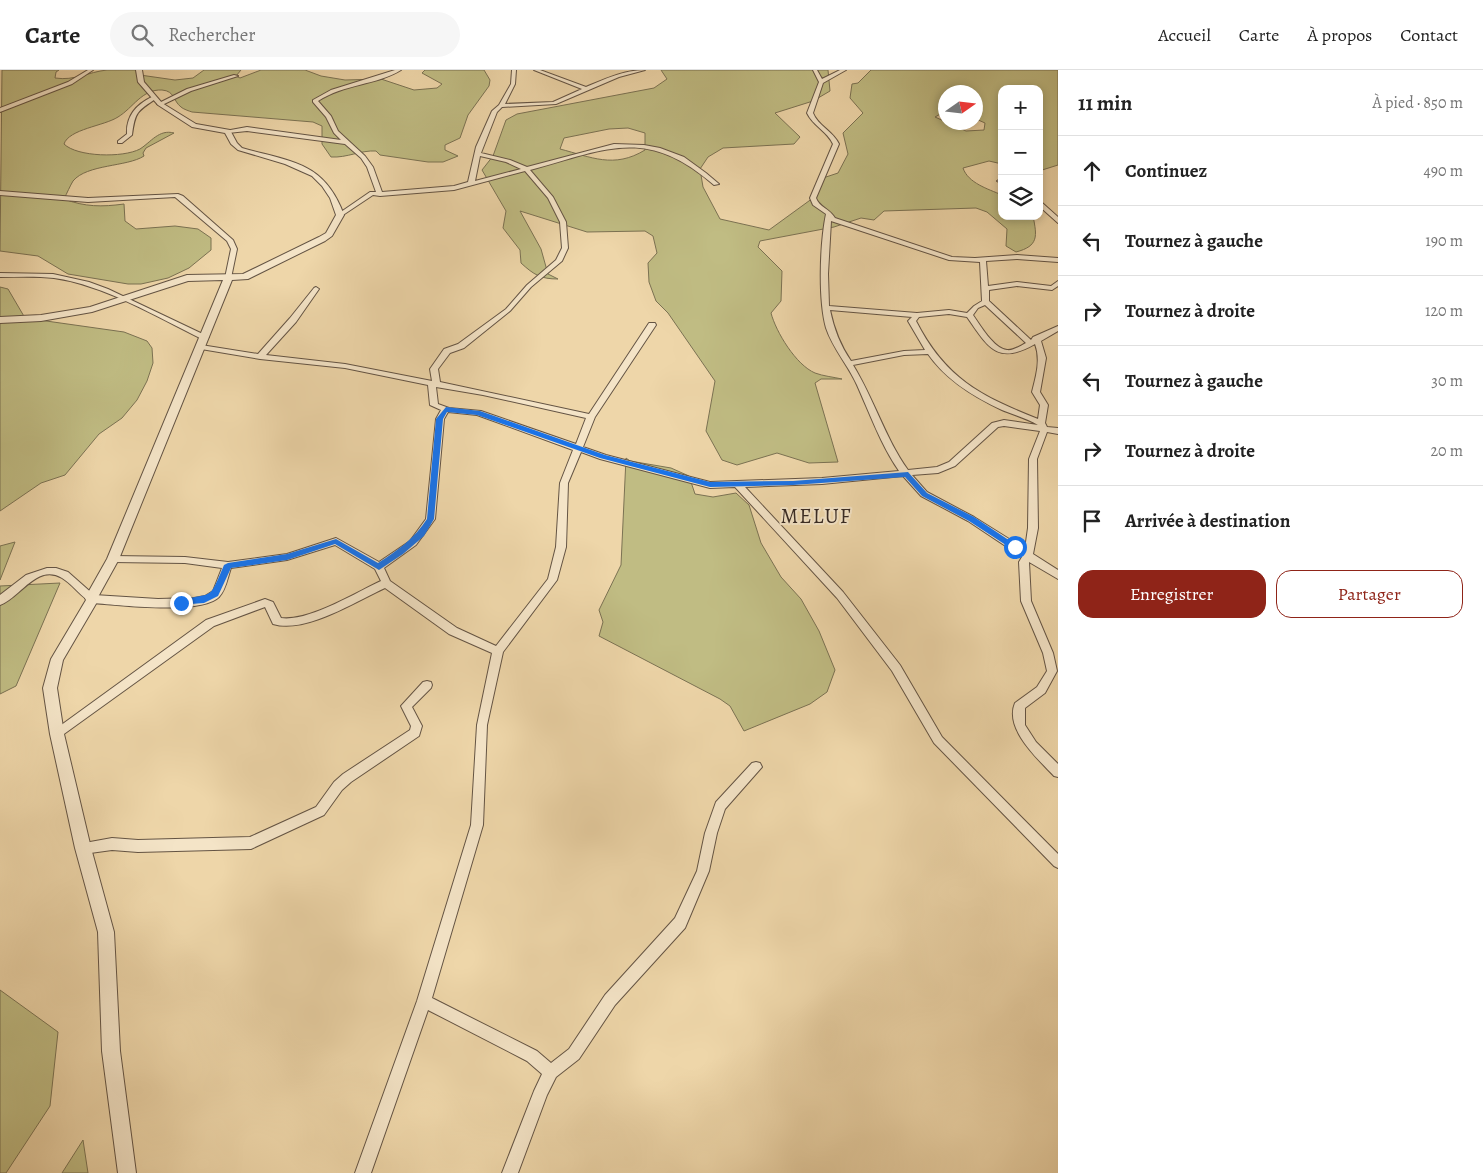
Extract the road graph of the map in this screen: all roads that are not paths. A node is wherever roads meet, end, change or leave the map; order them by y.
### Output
1 (91, 70) edge
2 (139, 70) edge
3 (399, 70) edge
4 (514, 70) edge
5 (536, 70) edge
6 (643, 70) edge
7 (815, 70) edge
8 (844, 70) edge
9 (548, 72) edge
10 (236, 76) dead end
11 (821, 82) junction
12 (586, 89) junction
13 (154, 98) junction
14 (160, 104) junction
15 (502, 106) junction
16 (0, 110) edge
17 (228, 131) junction
18 (120, 142) dead end
19 (345, 142) junction
20 (478, 154) junction
21 (524, 168) junction
22 (471, 184) junction
23 (716, 184) dead end
24 (0, 193) edge
25 (380, 194) junction
26 (1043, 206) edge
27 (830, 213) junction
28 (340, 216) junction
29 (1058, 221) edge
30 (984, 259) junction
31 (1058, 260) edge
32 (0, 275) edge
33 (228, 278) junction
34 (1058, 283) edge
35 (316, 288) dead end
36 (986, 288) junction
37 (124, 300) junction
38 (986, 302) junction
39 (826, 308) junction
40 (916, 315) junction
41 (969, 315) junction
42 (0, 320) edge
43 (652, 325) dead end
44 (1058, 328) edge
45 (1033, 341) junction
46 (203, 342) junction
47 (928, 352) junction
48 (260, 357) junction
49 (849, 364) junction
50 (434, 384) junction
51 (446, 409) junction
52 (591, 417) junction
53 (1043, 426) junction
54 (1058, 430) edge
55 (578, 448) junction
56 (908, 474) junction
57 (738, 485) junction
58 (1030, 556) junction
59 (113, 559) junction
60 (228, 565) junction
61 (379, 567) junction
62 (1058, 575) edge
63 (386, 583) junction
64 (92, 599) junction
65 (0, 601) edge
66 (498, 651) junction
67 (1055, 670) edge
68 (427, 686) dead end
69 (57, 734) junction
70 (756, 767) dead end
71 (1058, 772) edge
72 (83, 848) junction
73 (1058, 862) edge
74 (424, 1001) junction
75 (551, 1072) junction
76 (127, 1173) edge
77 (363, 1173) edge
78 (510, 1173) edge

1 - 16 street
2 - 13 street
3 - 19 street
4 - 15 street
5 - 9 street
6 - 12 street
7 - 11 street
8 - 11 street
9 - 12 street
10 - 14 street
11 - 27 street
12 - 15 street
13 - 14 street
13 - 18 street
14 - 17 street
15 - 20 street
17 - 19 street
17 - 28 street
19 - 25 street
20 - 21 street
20 - 22 street
21 - 22 street
21 - 23 street
21 - 50 street
22 - 25 street
24 - 33 street
25 - 28 street
26 - 29 street
27 - 30 street
27 - 39 street
28 - 33 street
30 - 31 street
30 - 36 street
32 - 37 street
33 - 37 street
33 - 46 street
34 - 36 street
35 - 48 street
36 - 38 street
37 - 42 street
37 - 46 street
38 - 41 street
38 - 45 street
39 - 40 street
39 - 49 street
40 - 41 street
40 - 47 street
41 - 45 street
43 - 52 street
44 - 45 street
45 - 53 street
46 - 48 street
46 - 59 street
47 - 49 street
47 - 53 street
48 - 50 street
49 - 56 street
50 - 51 street
50 - 52 street
51 - 55 street
51 - 61 street
52 - 55 street
53 - 54 street
53 - 56 street
53 - 58 street
55 - 57 street
55 - 66 street
56 - 57 street
56 - 58 street
57 - 73 street
58 - 62 street
58 - 67 street
59 - 60 street
59 - 64 street
60 - 61 street
60 - 64 street
61 - 63 street
63 - 66 street
63 - 69 street
64 - 65 street
64 - 69 street
66 - 74 street
67 - 71 street
68 - 72 street
69 - 72 street
70 - 75 street
72 - 76 street
74 - 75 street
74 - 77 street
75 - 78 street

